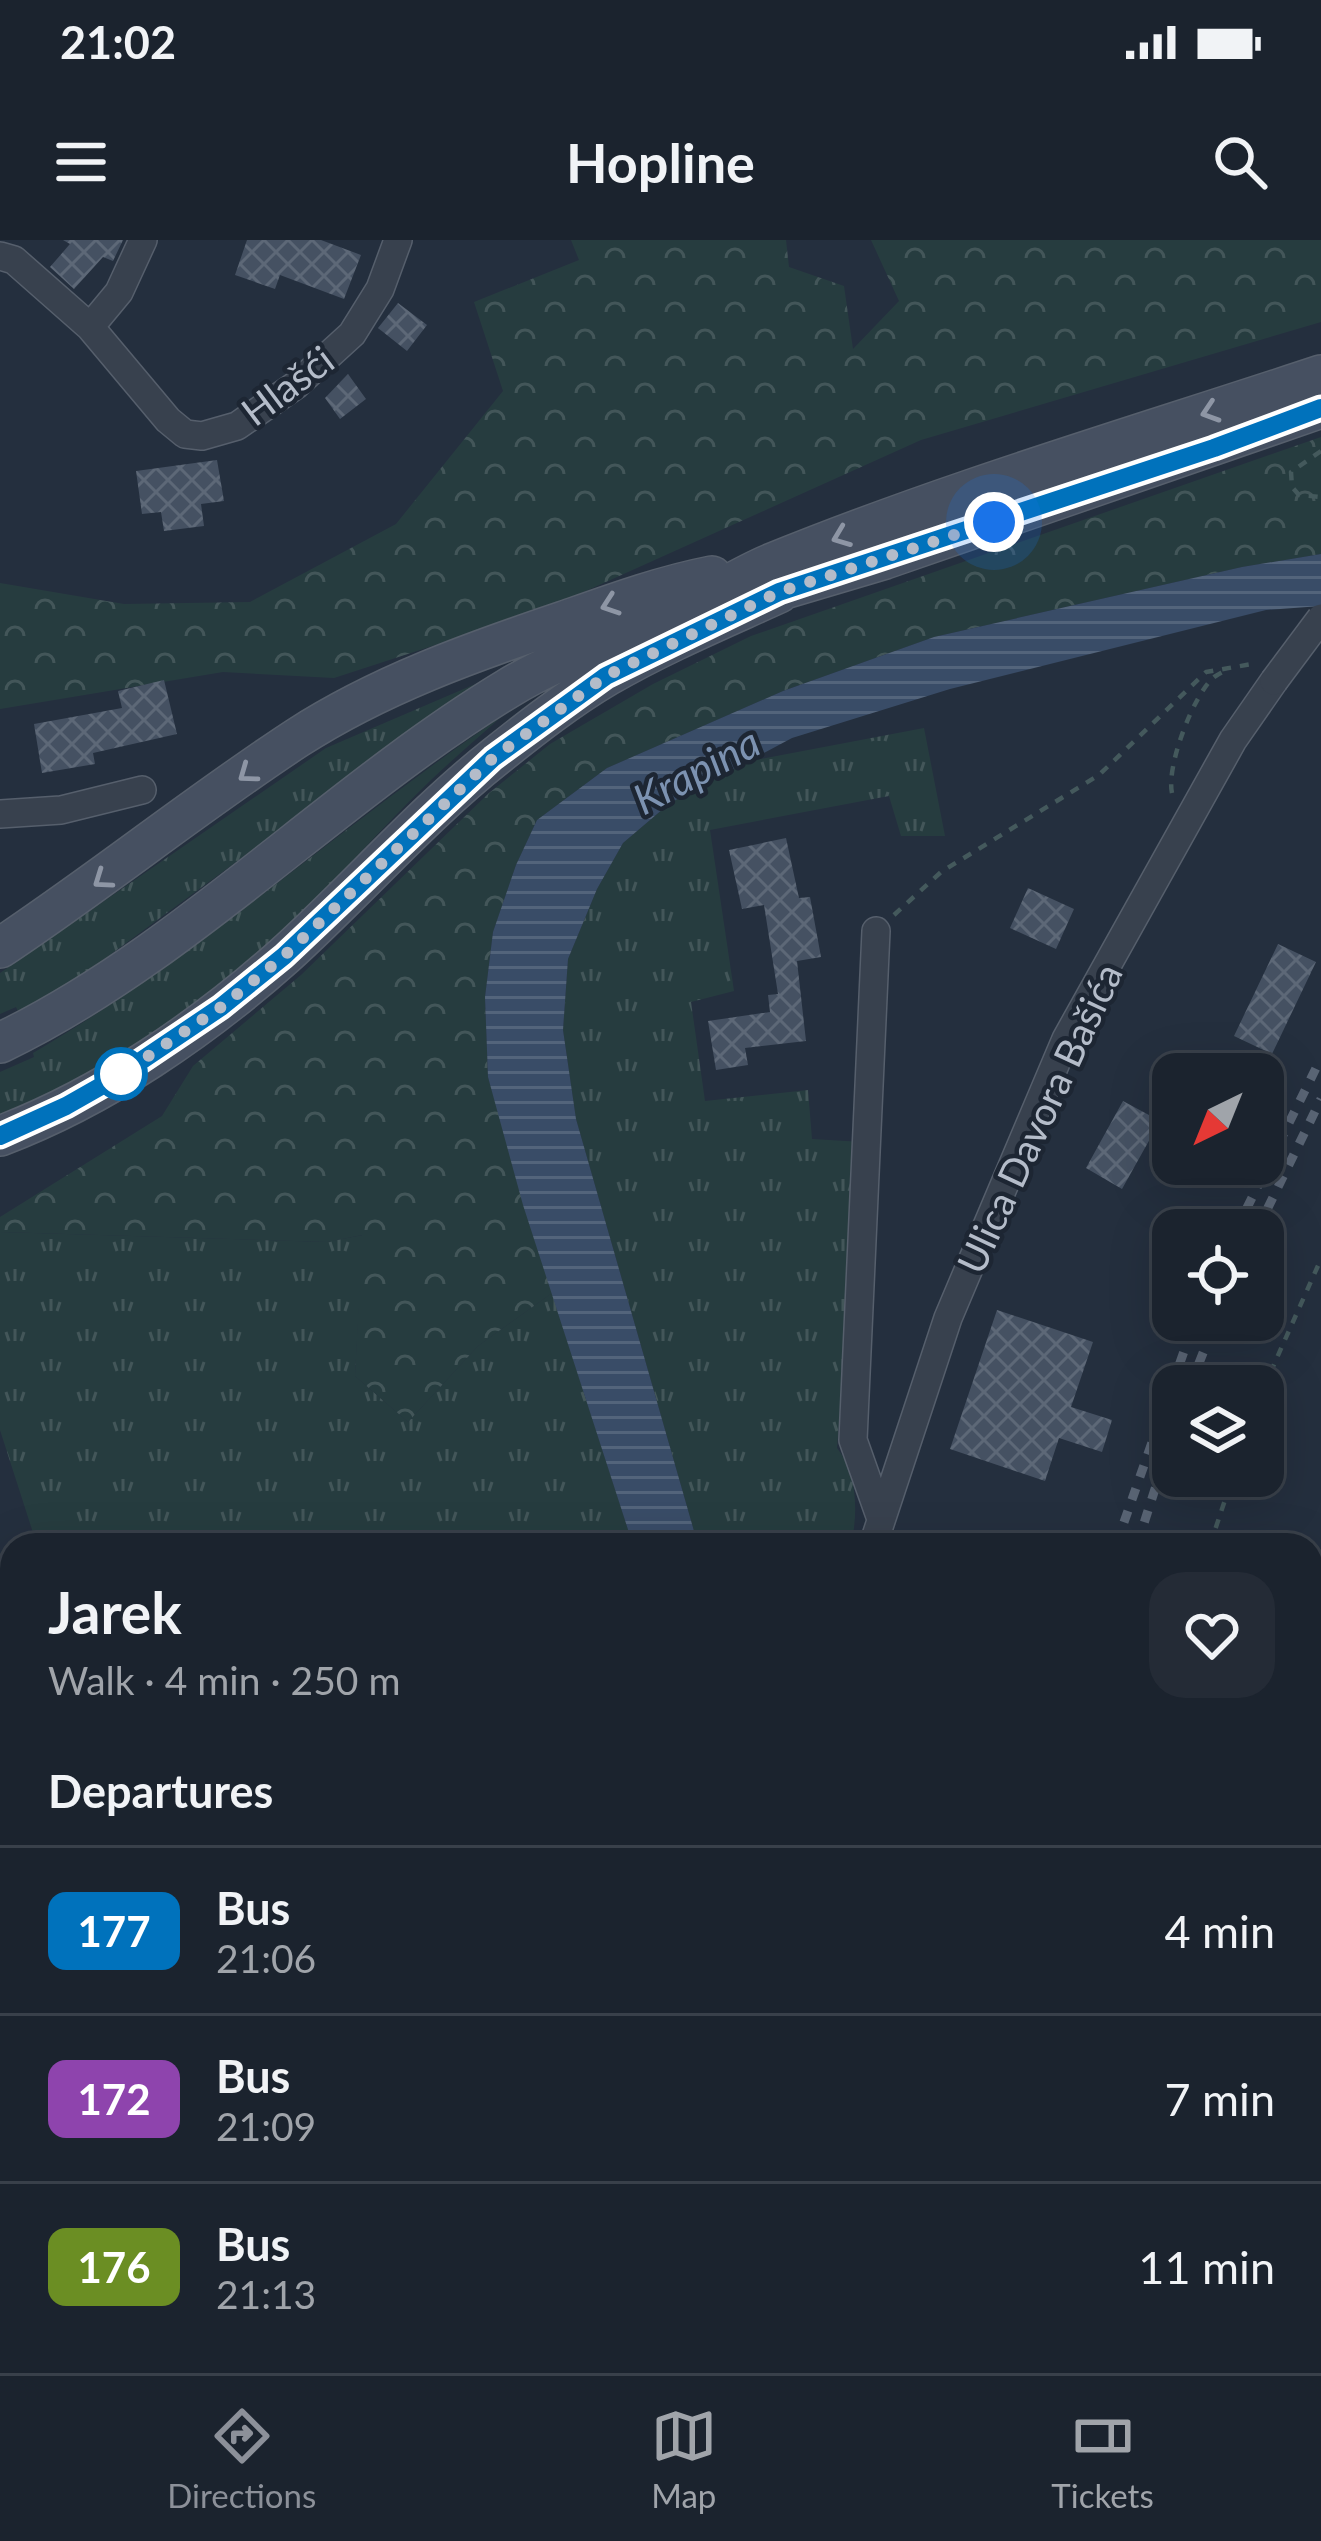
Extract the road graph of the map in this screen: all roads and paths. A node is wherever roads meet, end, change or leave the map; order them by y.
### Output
1 (143, 240) edge
2 (398, 240) edge
3 (0, 256) edge
4 (90, 327) junction
5 (1321, 375) edge
6 (1321, 408) edge
7 (1321, 451) edge
8 (1321, 497) edge
9 (772, 579) junction
10 (1321, 618) edge
11 (1237, 664) junction
12 (1267, 672) junction
13 (142, 790) dead end
14 (1195, 811) junction
15 (0, 814) edge
16 (43, 920) junction
17 (0, 927) edge
18 (876, 931) joint
19 (0, 949) edge
20 (3, 1042) edge
21 (0, 1136) edge
22 (1321, 1258) edge
23 (1274, 1365) edge
24 (1226, 1497) edge
25 (877, 1532) edge
26 (1214, 1533) edge

1 - 4 street
2 - 4 street, Hlašći
3 - 4 street, Hlašći
5 -> 9 main road
6 - 9 main road
7 - 8 path
9 -> 16 main road
9 - 20 main road
9 - 21 main road
10 - 12 street, Ulica Davora Bašića, bridge
11 - 12 path
11 - 14 path
11 - 18 path
12 - 14 street, Ulica Davora Bašića
13 - 15 street
14 - 25 street, Ulica Davora Bašića
16 - 17 main road
16 - 19 main road
18 - 25 street, Ulica Davora Bašića
22 - 23 path
24 - 26 path

